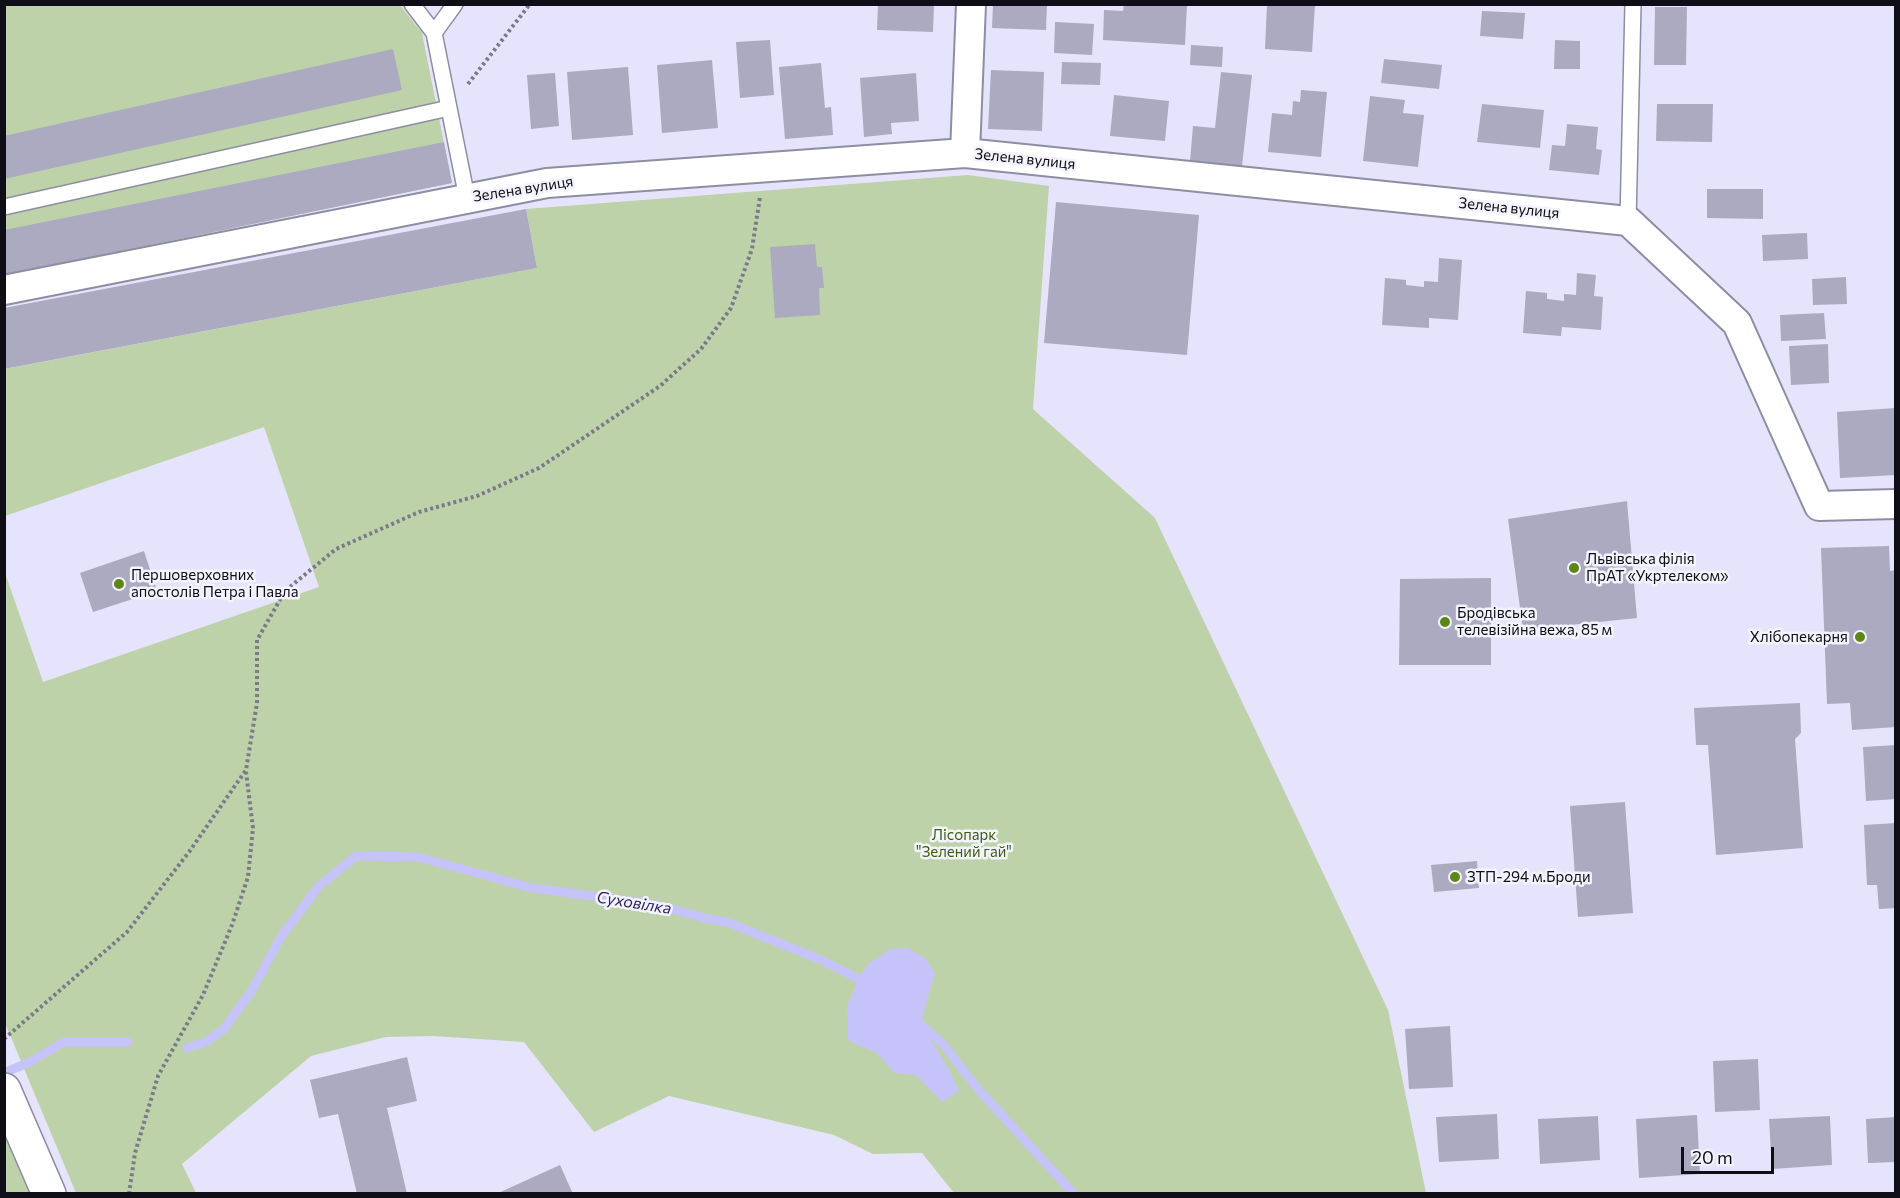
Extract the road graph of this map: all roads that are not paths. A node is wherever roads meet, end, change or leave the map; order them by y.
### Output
1 (412, 4) edge
2 (455, 4) edge
3 (971, 4) edge
4 (1633, 4) edge
5 (435, 33) junction
6 (449, 108) junction
7 (965, 153) junction
8 (467, 198) junction
9 (4, 207) edge
10 (1628, 220) junction
11 (4, 290) edge
12 (1896, 504) edge
13 (6, 1094) edge
14 (49, 1194) edge

1 - 5 lane
2 - 5 lane
3 - 7 street
4 - 10 lane
5 - 6 lane
6 - 8 lane
6 - 9 lane
7 - 8 street, Зелена вулиця
7 - 10 street, Зелена вулиця
8 - 11 street, Зелена вулиця
10 - 12 street
13 - 14 main road

